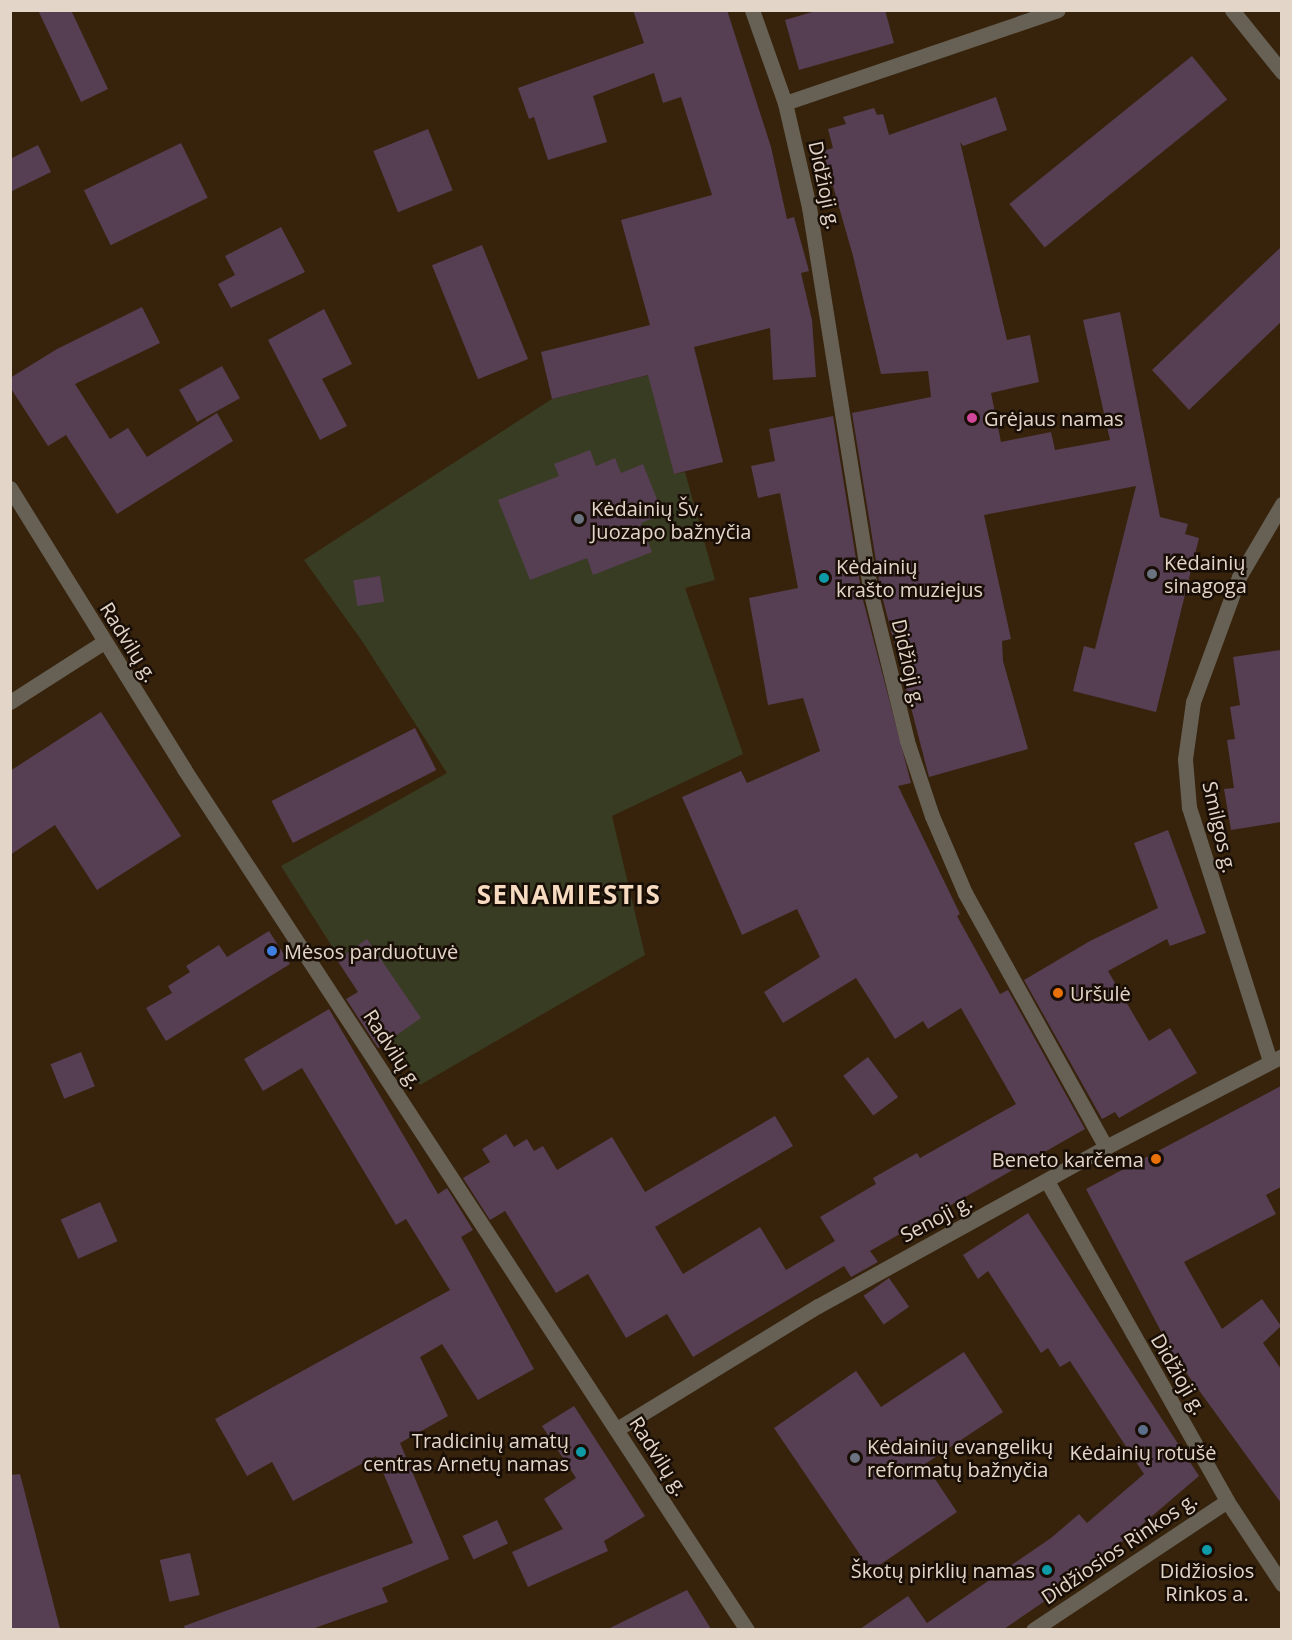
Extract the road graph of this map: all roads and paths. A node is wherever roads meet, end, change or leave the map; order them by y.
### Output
1 (752, 10) edge
2 (1058, 10) edge
3 (1232, 10) edge
4 (1281, 72) edge
5 (785, 103) junction
6 (10, 488) edge
7 (1281, 504) edge
8 (104, 642) junction
9 (10, 702) edge
10 (1276, 1059) edge
11 (1106, 1147) junction
12 (1047, 1181) junction
13 (617, 1429) junction
14 (1227, 1500) junction
15 (1281, 1581) edge
16 (747, 1629) edge
17 (1033, 1629) edge

1 - 5 street, Didžioji g.
2 - 5 street
3 - 4 street
5 - 11 street, Didžioji g.
6 - 8 street, Radvilų g.
7 - 10 street, Smilgos g.
8 - 9 street
8 - 13 street, Radvilų g.
10 - 11 street, Senoji g.
11 - 12 street, Senoji g.
12 - 13 street, Senoji g.
12 - 14 street, Didžioji g.
13 - 16 street, Radvilų g.
14 - 15 street, Didžioji g.
14 - 17 street, Didžiosios Rinkos g.

